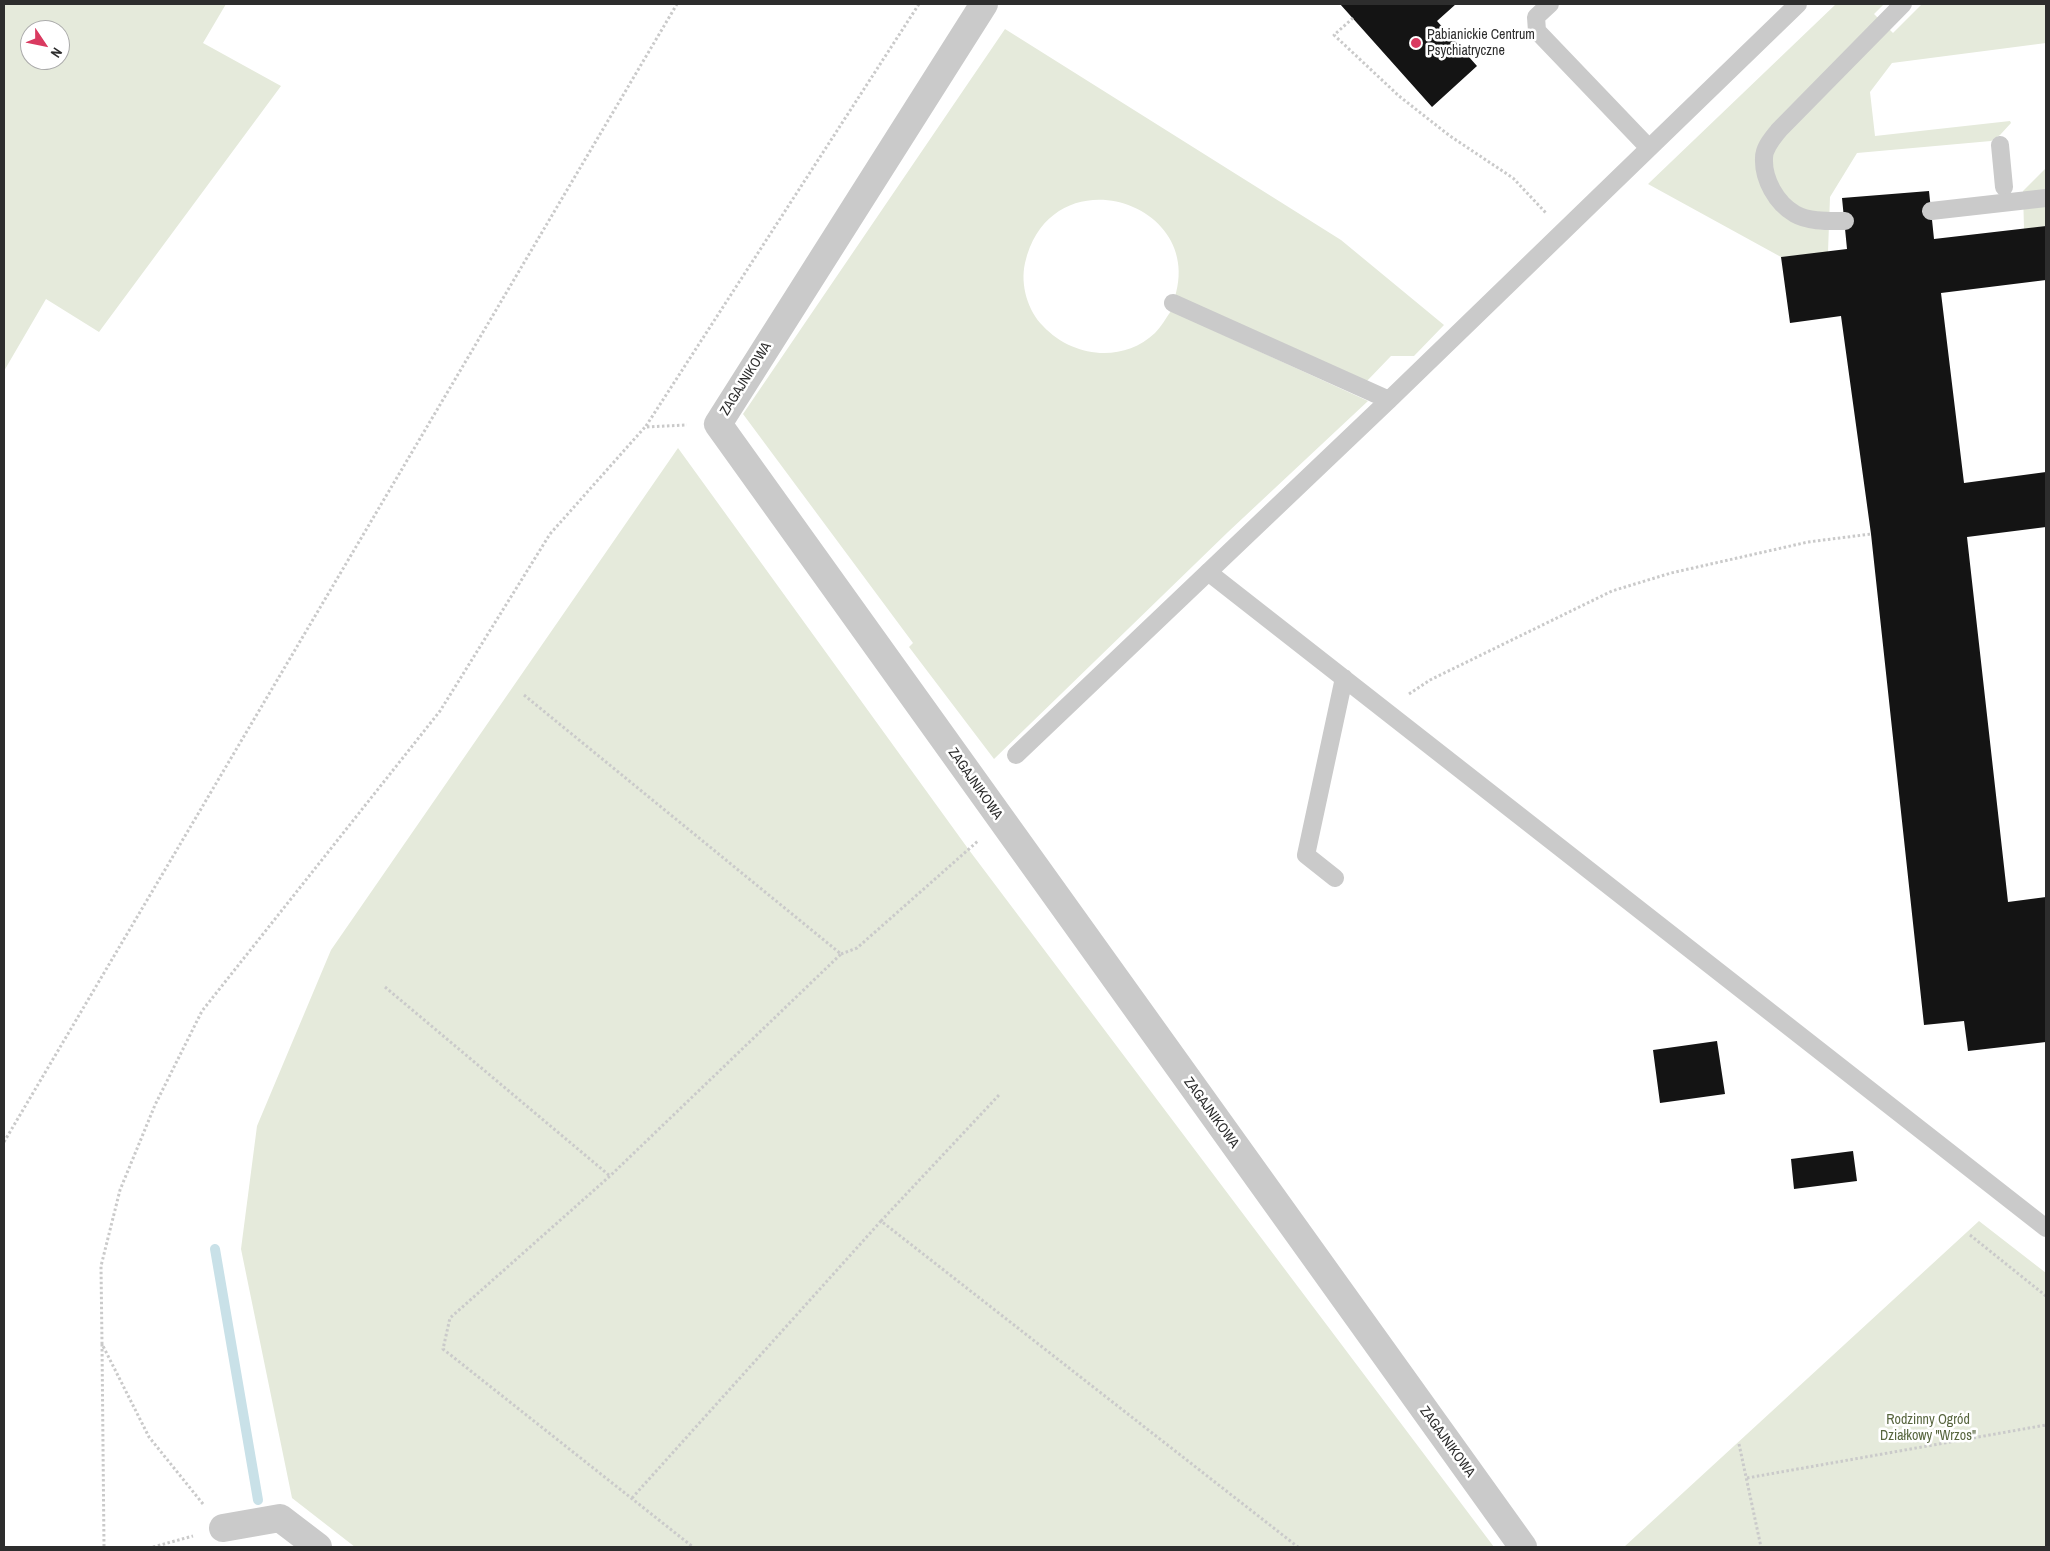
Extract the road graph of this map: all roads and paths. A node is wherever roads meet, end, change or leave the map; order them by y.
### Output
1 (677, 4) edge
2 (919, 4) edge
3 (984, 4) edge
4 (1550, 4) edge
5 (1798, 4) edge
6 (1903, 4) edge
7 (1353, 18) dead end
8 (2000, 145) dead end
9 (1649, 148) junction
10 (2004, 187) dead end
11 (2046, 198) edge
12 (1931, 210) dead end
13 (1845, 221) dead end
14 (1563, 232) junction
15 (1173, 303) dead end
16 (1389, 400) junction
17 (718, 424) junction
18 (645, 426) junction
19 (1871, 534) dead end
20 (1208, 572) junction
21 (1344, 678) junction
22 (524, 695) dead end
23 (1385, 711) junction
24 (1016, 755) dead end
25 (999, 819) junction
26 (1335, 878) dead end
27 (841, 954) junction
28 (385, 987) dead end
29 (999, 1095) dead end
30 (4, 1142) edge
31 (610, 1176) junction
32 (881, 1221) junction
33 (2046, 1228) edge
34 (1970, 1235) dead end
35 (2046, 1296) edge
36 (102, 1344) junction
37 (2046, 1425) edge
38 (1739, 1444) dead end
39 (1747, 1478) junction
40 (632, 1498) junction
41 (222, 1528) junction
42 (104, 1547) edge
43 (153, 1547) edge
44 (318, 1547) edge
45 (693, 1547) edge
46 (1298, 1547) edge
47 (1523, 1547) edge
48 (1761, 1547) edge

1 - 30 path
2 - 18 path
3 - 17 street, ZAGAJNIKOWA
4 - 9 lane
5 - 9 lane
6 - 13 lane
7 - 14 path
8 - 10 lane
9 - 14 lane
11 - 12 lane, bridge
14 - 16 lane
15 - 16 lane
16 - 20 lane
17 - 18 path
17 - 25 street, ZAGAJNIKOWA
18 - 36 path
19 - 23 path
20 - 21 lane
20 - 24 lane
21 - 23 lane
21 - 26 lane
22 - 27 path
23 - 33 lane
25 - 27 path
25 - 47 street, ZAGAJNIKOWA
27 - 31 path
28 - 31 path
29 - 32 path
31 - 40 path
32 - 40 path
32 - 46 path
34 - 35 path
36 - 41 path
36 - 42 path
37 - 39 path
38 - 39 path
39 - 48 path
40 - 45 path
41 - 43 path
41 - 44 street

